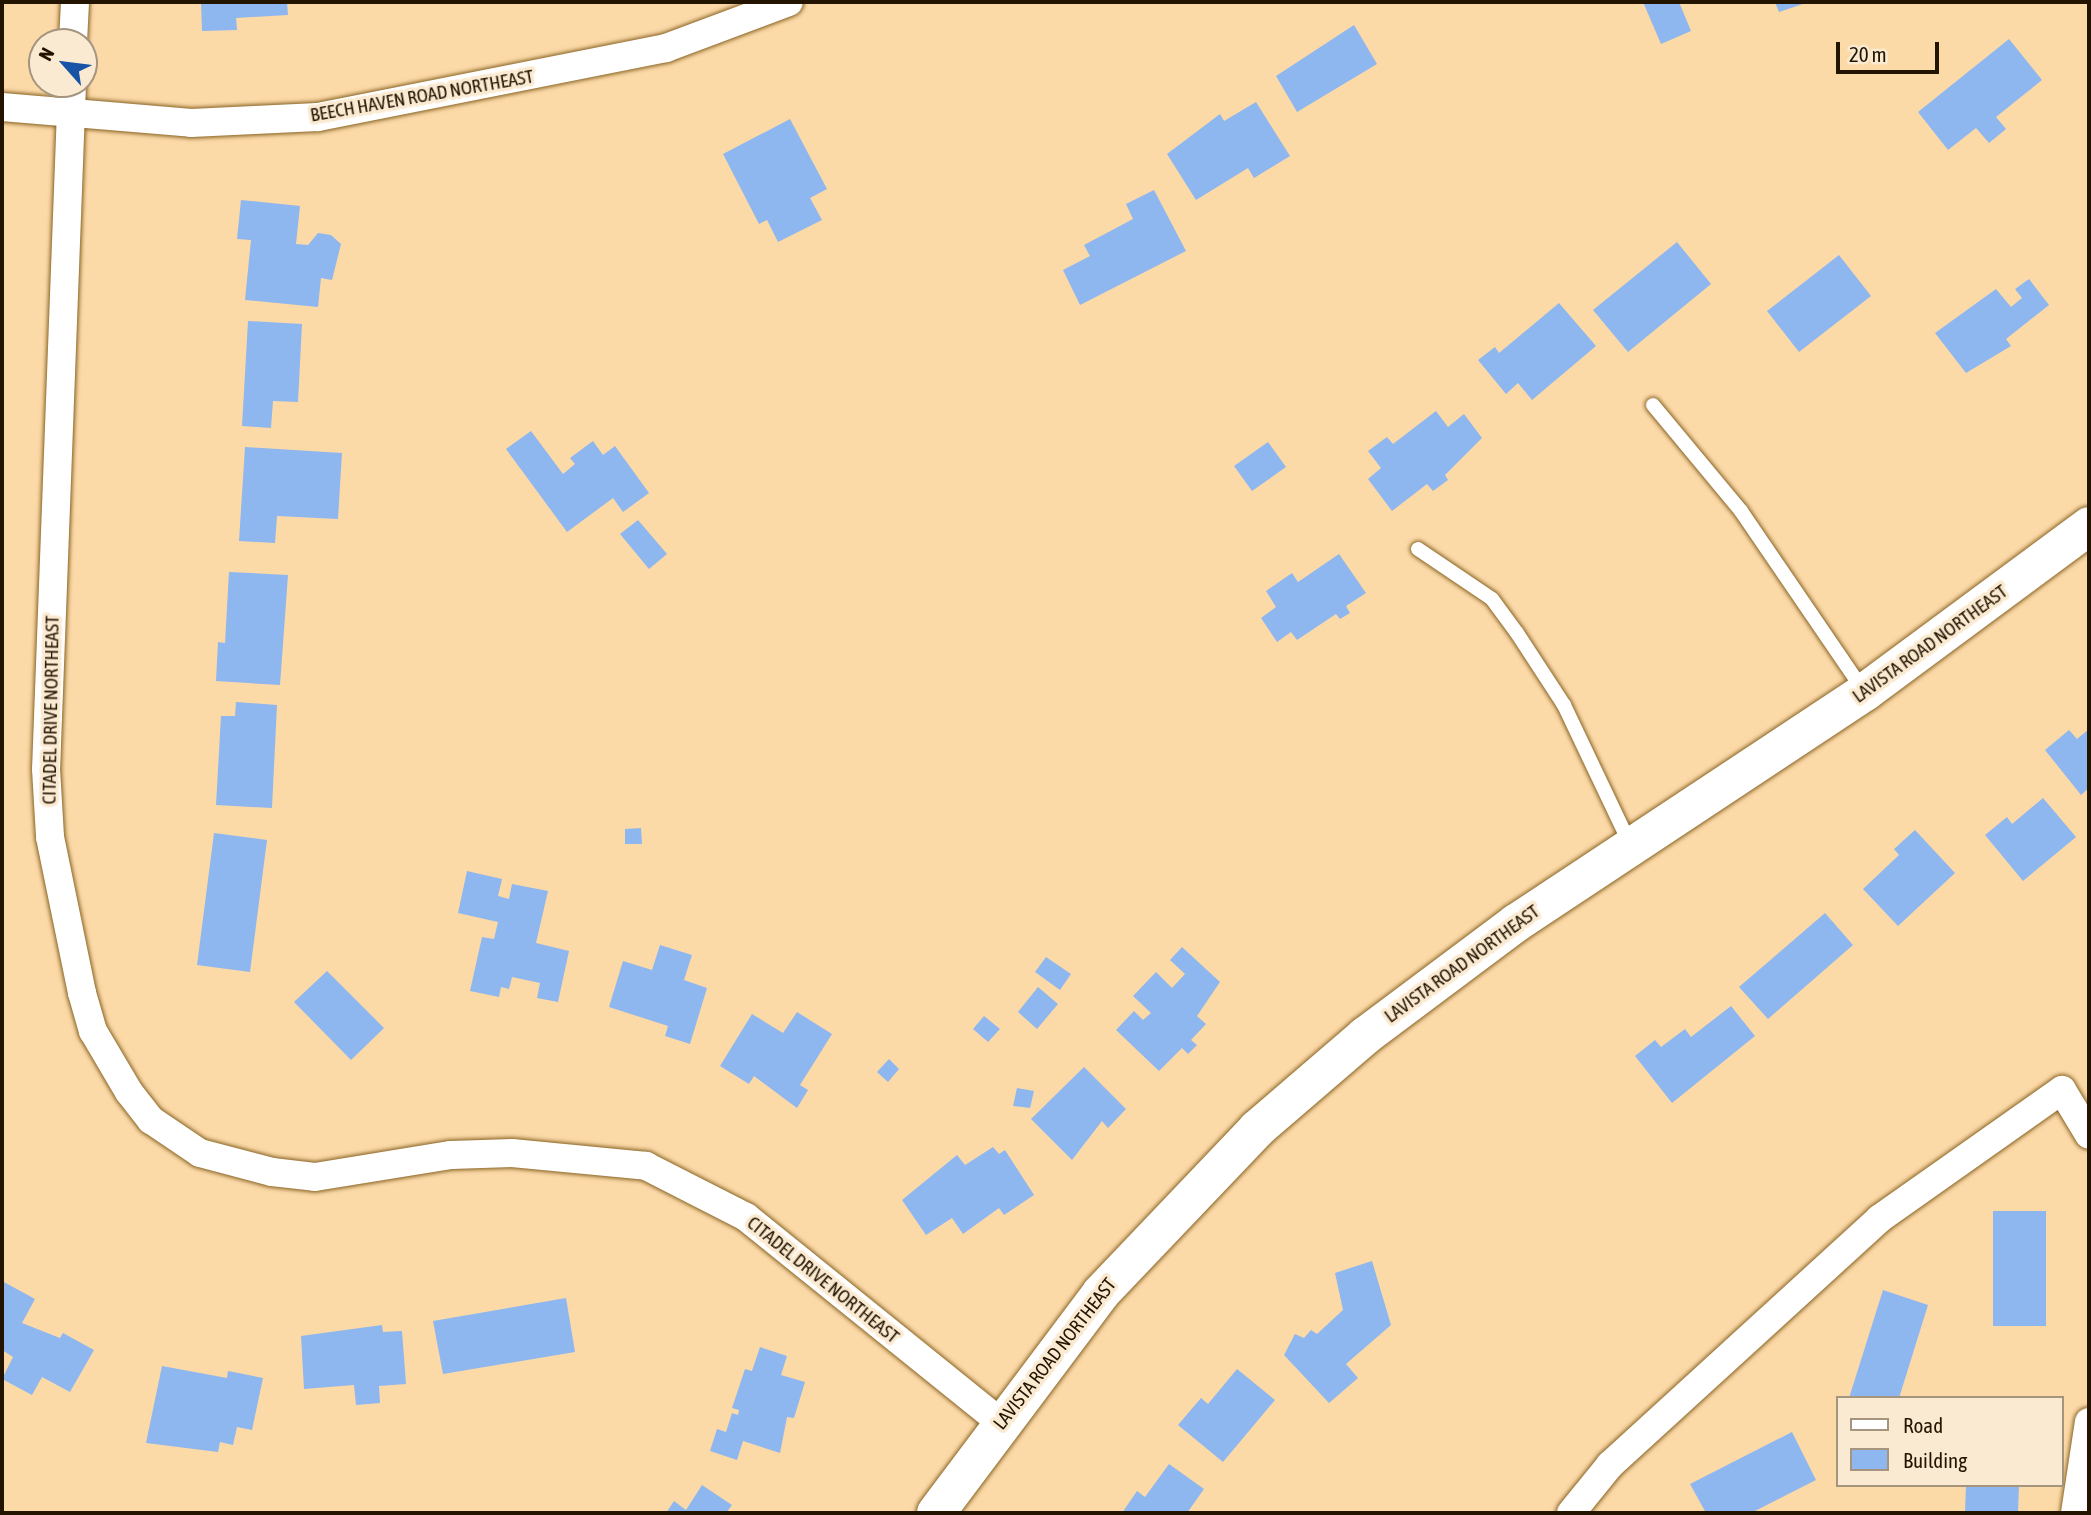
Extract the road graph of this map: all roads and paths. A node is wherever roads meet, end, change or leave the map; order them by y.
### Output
1 (75, 2) edge
2 (789, 2) edge
3 (74, 28) edge
4 (71, 98) edge
5 (2, 107) edge
6 (70, 112) junction
7 (1653, 405) dead end
8 (2089, 526) edge
9 (1418, 549) dead end
10 (1865, 692) junction
11 (1632, 847) junction
12 (2089, 1135) edge
13 (1000, 1422) junction
14 (2089, 1422) edge
15 (936, 1513) edge
16 (1571, 1513) edge
17 (2075, 1513) edge

1 - 3 street
2 - 6 street, BEECH HAVEN ROAD NORTHEAST
4 - 6 street, CITADEL DRIVE NORTHEAST
5 - 6 street, BEECH HAVEN ROAD NORTHEAST
6 - 13 street, CITADEL DRIVE NORTHEAST
7 - 10 lane
8 - 10 main road, LAVISTA ROAD NORTHEAST
9 - 11 lane
10 - 11 main road, LAVISTA ROAD NORTHEAST
11 - 13 main road, LAVISTA ROAD NORTHEAST
12 - 16 street
13 - 15 main road, LAVISTA ROAD NORTHEAST
14 - 17 street

